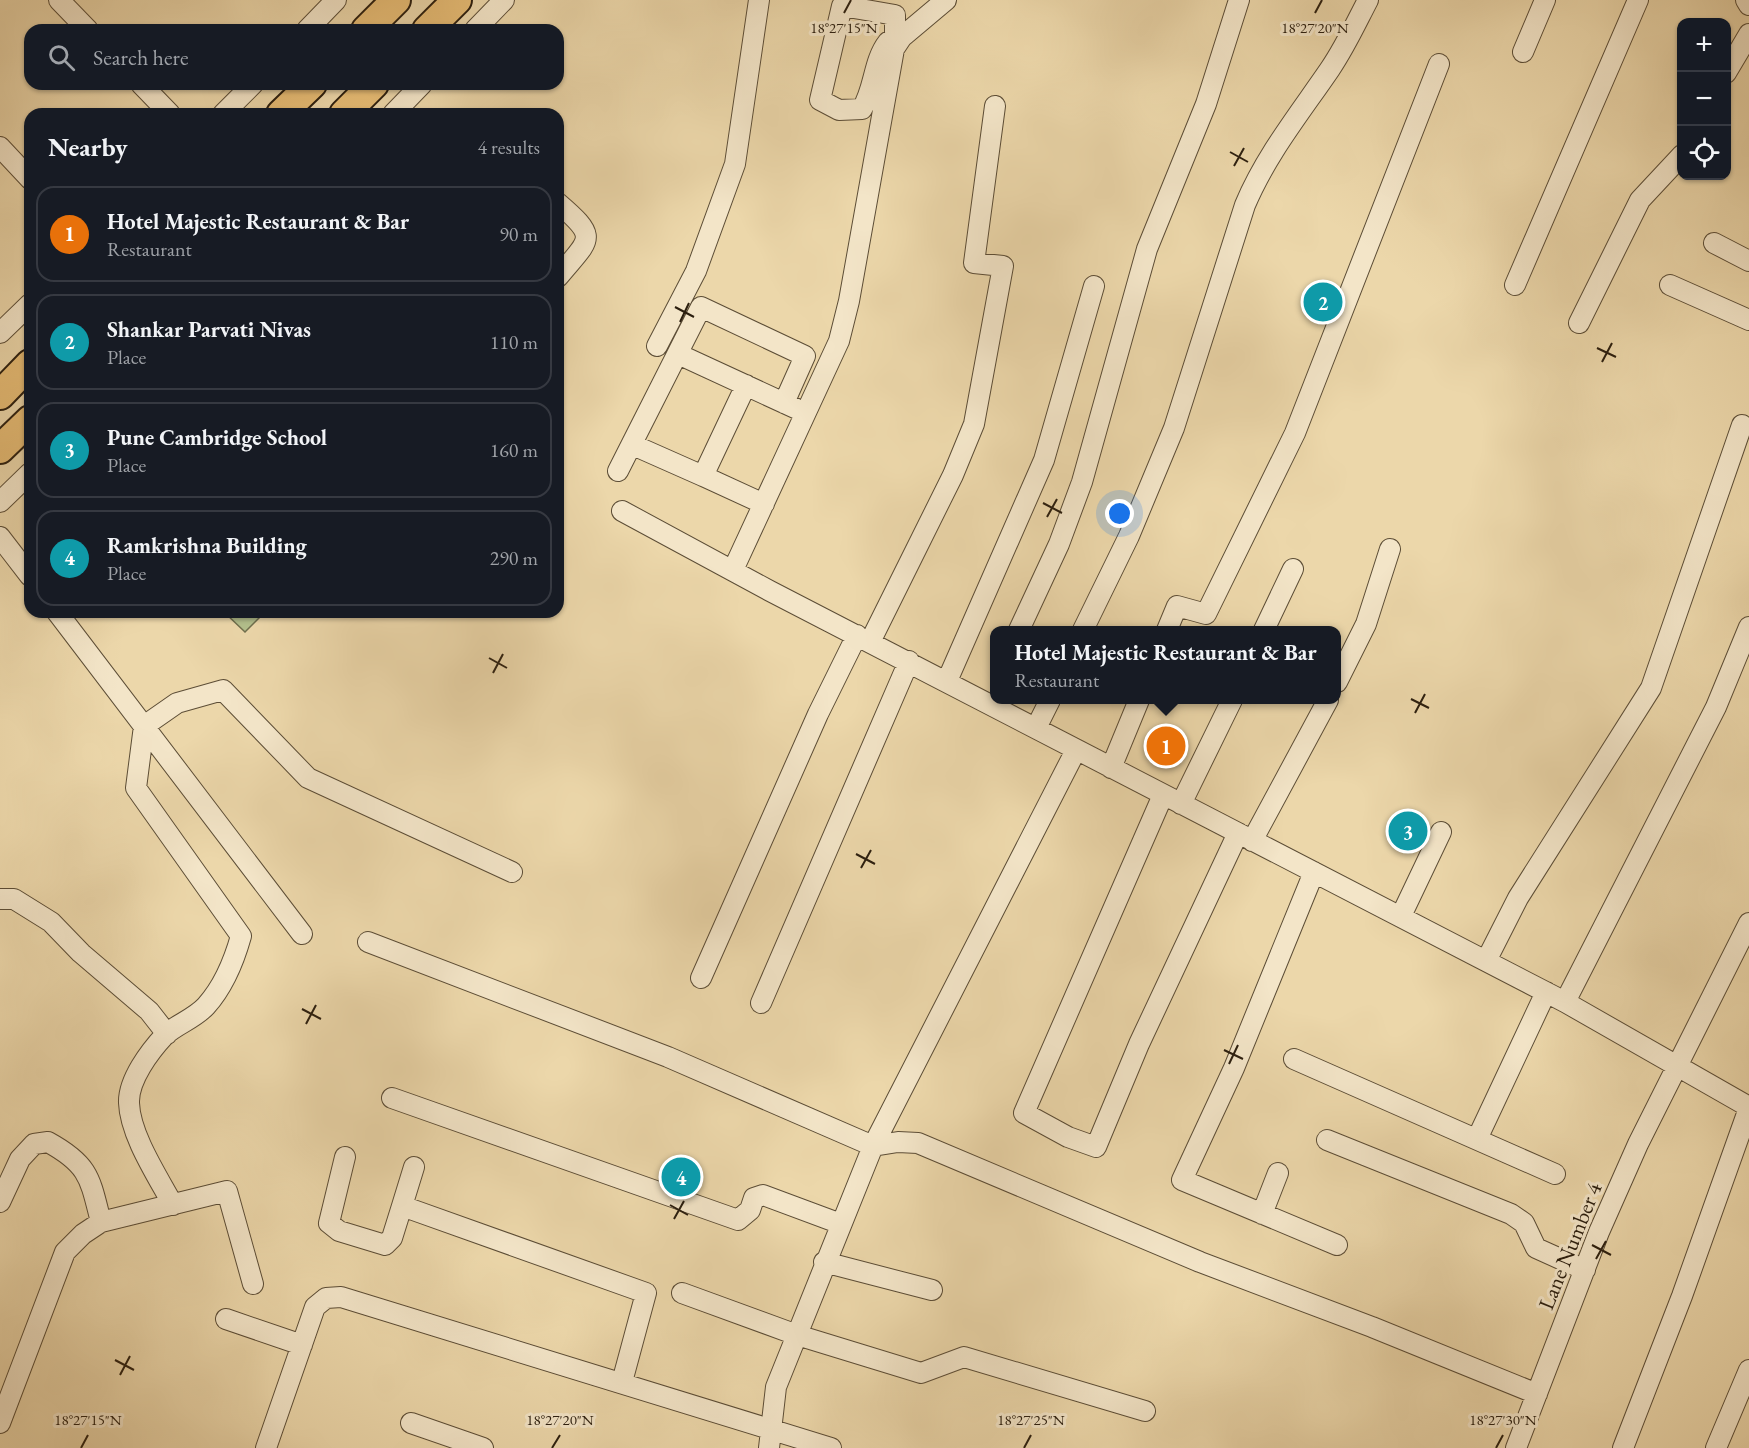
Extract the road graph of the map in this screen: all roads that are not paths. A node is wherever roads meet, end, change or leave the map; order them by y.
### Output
1 (59, 0) edge
2 (336, 0) edge
3 (396, 0) edge
4 (457, 0) edge
5 (504, 0) edge
6 (759, 0) edge
7 (946, 0) edge
8 (1239, 0) edge
9 (1368, 0) edge
10 (1545, 0) edge
11 (1638, 0) edge
12 (1746, 0) edge
13 (1749, 5) edge
14 (82, 24) edge
15 (313, 24) edge
16 (372, 24) edge
17 (433, 24) edge
18 (481, 24) edge
19 (1749, 34) edge
20 (899, 35) junction
21 (1523, 52) dead end
22 (1439, 64) dead end
23 (1727, 72) edge
24 (147, 90) edge
25 (247, 90) edge
26 (306, 90) edge
27 (368, 90) edge
28 (416, 90) edge
29 (995, 106) dead end
30 (164, 108) edge
31 (229, 108) edge
32 (287, 108) edge
33 (350, 108) edge
34 (399, 108) edge
35 (0, 147) edge
36 (1677, 160) edge
37 (24, 173) edge
38 (564, 208) edge
39 (1714, 243) dead end
40 (1749, 261) edge
41 (564, 270) edge
42 (1515, 285) dead end
43 (1670, 285) dead end
44 (1094, 286) dead end
45 (24, 310) edge
46 (1749, 320) edge
47 (1580, 323) dead end
48 (0, 333) edge
49 (657, 346) dead end
50 (678, 354) junction
51 (24, 370) edge
52 (746, 385) junction
53 (0, 395) edge
54 (784, 403) junction
55 (806, 413) junction
56 (1742, 425) dead end
57 (24, 426) edge
58 (633, 445) junction
59 (0, 448) edge
60 (618, 471) dead end
61 (703, 476) junction
62 (24, 479) edge
63 (0, 502) edge
64 (764, 504) junction
65 (622, 511) dead end
66 (0, 537) edge
67 (1389, 549) dead end
68 (24, 568) edge
69 (1293, 569) dead end
70 (733, 570) junction
71 (62, 618) edge
72 (1022, 626) edge
73 (1085, 626) edge
74 (1169, 626) edge
75 (1266, 626) edge
76 (1749, 627) edge
77 (864, 638) junction
78 (909, 661) junction
79 (1341, 674) edge
80 (947, 681) junction
81 (990, 693) edge
82 (1005, 704) edge
83 (1048, 704) edge
84 (1137, 704) edge
85 (1230, 704) edge
86 (1325, 704) edge
87 (144, 726) junction
88 (1036, 728) junction
89 (1076, 750) junction
90 (1111, 768) junction
91 (1163, 795) junction
92 (1181, 804) junction
93 (1441, 832) dead end
94 (1245, 837) junction
95 (512, 872) dead end
96 (1314, 872) junction
97 (0, 899) edge
98 (1401, 916) junction
99 (1749, 923) edge
100 (302, 934) dead end
101 (368, 942) dead end
102 (1486, 961) junction
103 (701, 978) dead end
104 (1546, 992) junction
105 (1565, 1002) junction
106 (761, 1003) dead end
107 (167, 1034) junction
108 (1294, 1059) dead end
109 (1678, 1066) junction
110 (392, 1098) dead end
111 (1749, 1107) edge
112 (1477, 1139) junction
113 (1328, 1140) dead end
114 (873, 1146) junction
115 (345, 1157) dead end
116 (414, 1167) dead end
117 (1278, 1173) dead end
118 (1555, 1174) dead end
119 (0, 1202) edge
120 (173, 1204) junction
121 (402, 1206) junction
122 (1262, 1214) junction
123 (101, 1222) junction
124 (841, 1224) junction
125 (1337, 1245) dead end
126 (824, 1262) junction
127 (1585, 1270) junction
128 (253, 1284) dead end
129 (932, 1290) dead end
130 (682, 1293) dead end
131 (226, 1319) dead end
132 (797, 1335) junction
133 (302, 1345) junction
134 (1749, 1370) edge
135 (622, 1382) junction
136 (1537, 1394) junction
137 (1145, 1411) dead end
138 (0, 1423) edge
139 (411, 1423) dead end
140 (770, 1438) edge
141 (266, 1448) edge
142 (483, 1448) edge
143 (831, 1448) edge
144 (1516, 1448) edge
145 (1623, 1448) edge
146 (1716, 1448) edge

1 - 14 street
2 - 15 street
3 - 16 highway
4 - 17 highway
5 - 18 street
6 - 49 street
7 - 20 street
8 - 72 street
9 - 73 street
10 - 21 street
11 - 42 street
12 - 13 street
19 - 23 street
20 - 20 street
20 - 55 street
22 - 74 street
24 - 30 street
25 - 31 street
26 - 32 highway
27 - 33 highway
28 - 34 street
29 - 77 street
35 - 37 street
36 - 47 street
38 - 41 street
39 - 40 street
43 - 46 street
44 - 80 street
45 - 48 street
50 - 52 street
50 - 54 street
50 - 58 street
51 - 53 highway
52 - 54 street
52 - 61 street
54 - 55 street
55 - 64 street
56 - 102 street
57 - 59 highway
58 - 60 street
58 - 61 street
61 - 64 street
62 - 63 street
64 - 70 street
65 - 70 street
66 - 68 street
67 - 79 street
69 - 75 street
70 - 77 street
71 - 87 street
76 - 105 street
77 - 78 street
77 - 103 street
78 - 80 street
78 - 106 street
80 - 81 street
82 - 88 street
83 - 88 street
84 - 90 street
85 - 92 street
86 - 94 street
87 - 95 street
87 - 100 street
87 - 107 street
88 - 89 street
89 - 90 street
89 - 114 street
90 - 91 street
91 - 92 street
91 - 94 street
92 - 94 street
93 - 98 street
94 - 96 street
96 - 98 street
96 - 122 street
97 - 107 street
98 - 102 street
99 - 109 street, Lane Number 4
101 - 114 street
102 - 104 street
104 - 105 street
104 - 112 street
105 - 109 street
107 - 120 street
108 - 112 street
109 - 111 street
109 - 127 street, Lane Number 4
110 - 124 street
111 - 145 street
112 - 118 street
113 - 127 street
114 - 124 street
114 - 136 street
115 - 121 street
116 - 121 street
117 - 122 street
119 - 123 street
120 - 123 street
120 - 128 street
121 - 135 street
122 - 125 street
123 - 138 street
124 - 126 street
126 - 129 street
126 - 132 street
127 - 136 street, Lane Number 4
130 - 132 street
131 - 133 street
132 - 137 street
132 - 140 street
133 - 135 street
133 - 141 street
134 - 146 street
135 - 140 street
136 - 144 street, Lane Number 4
139 - 142 street
140 - 143 street

